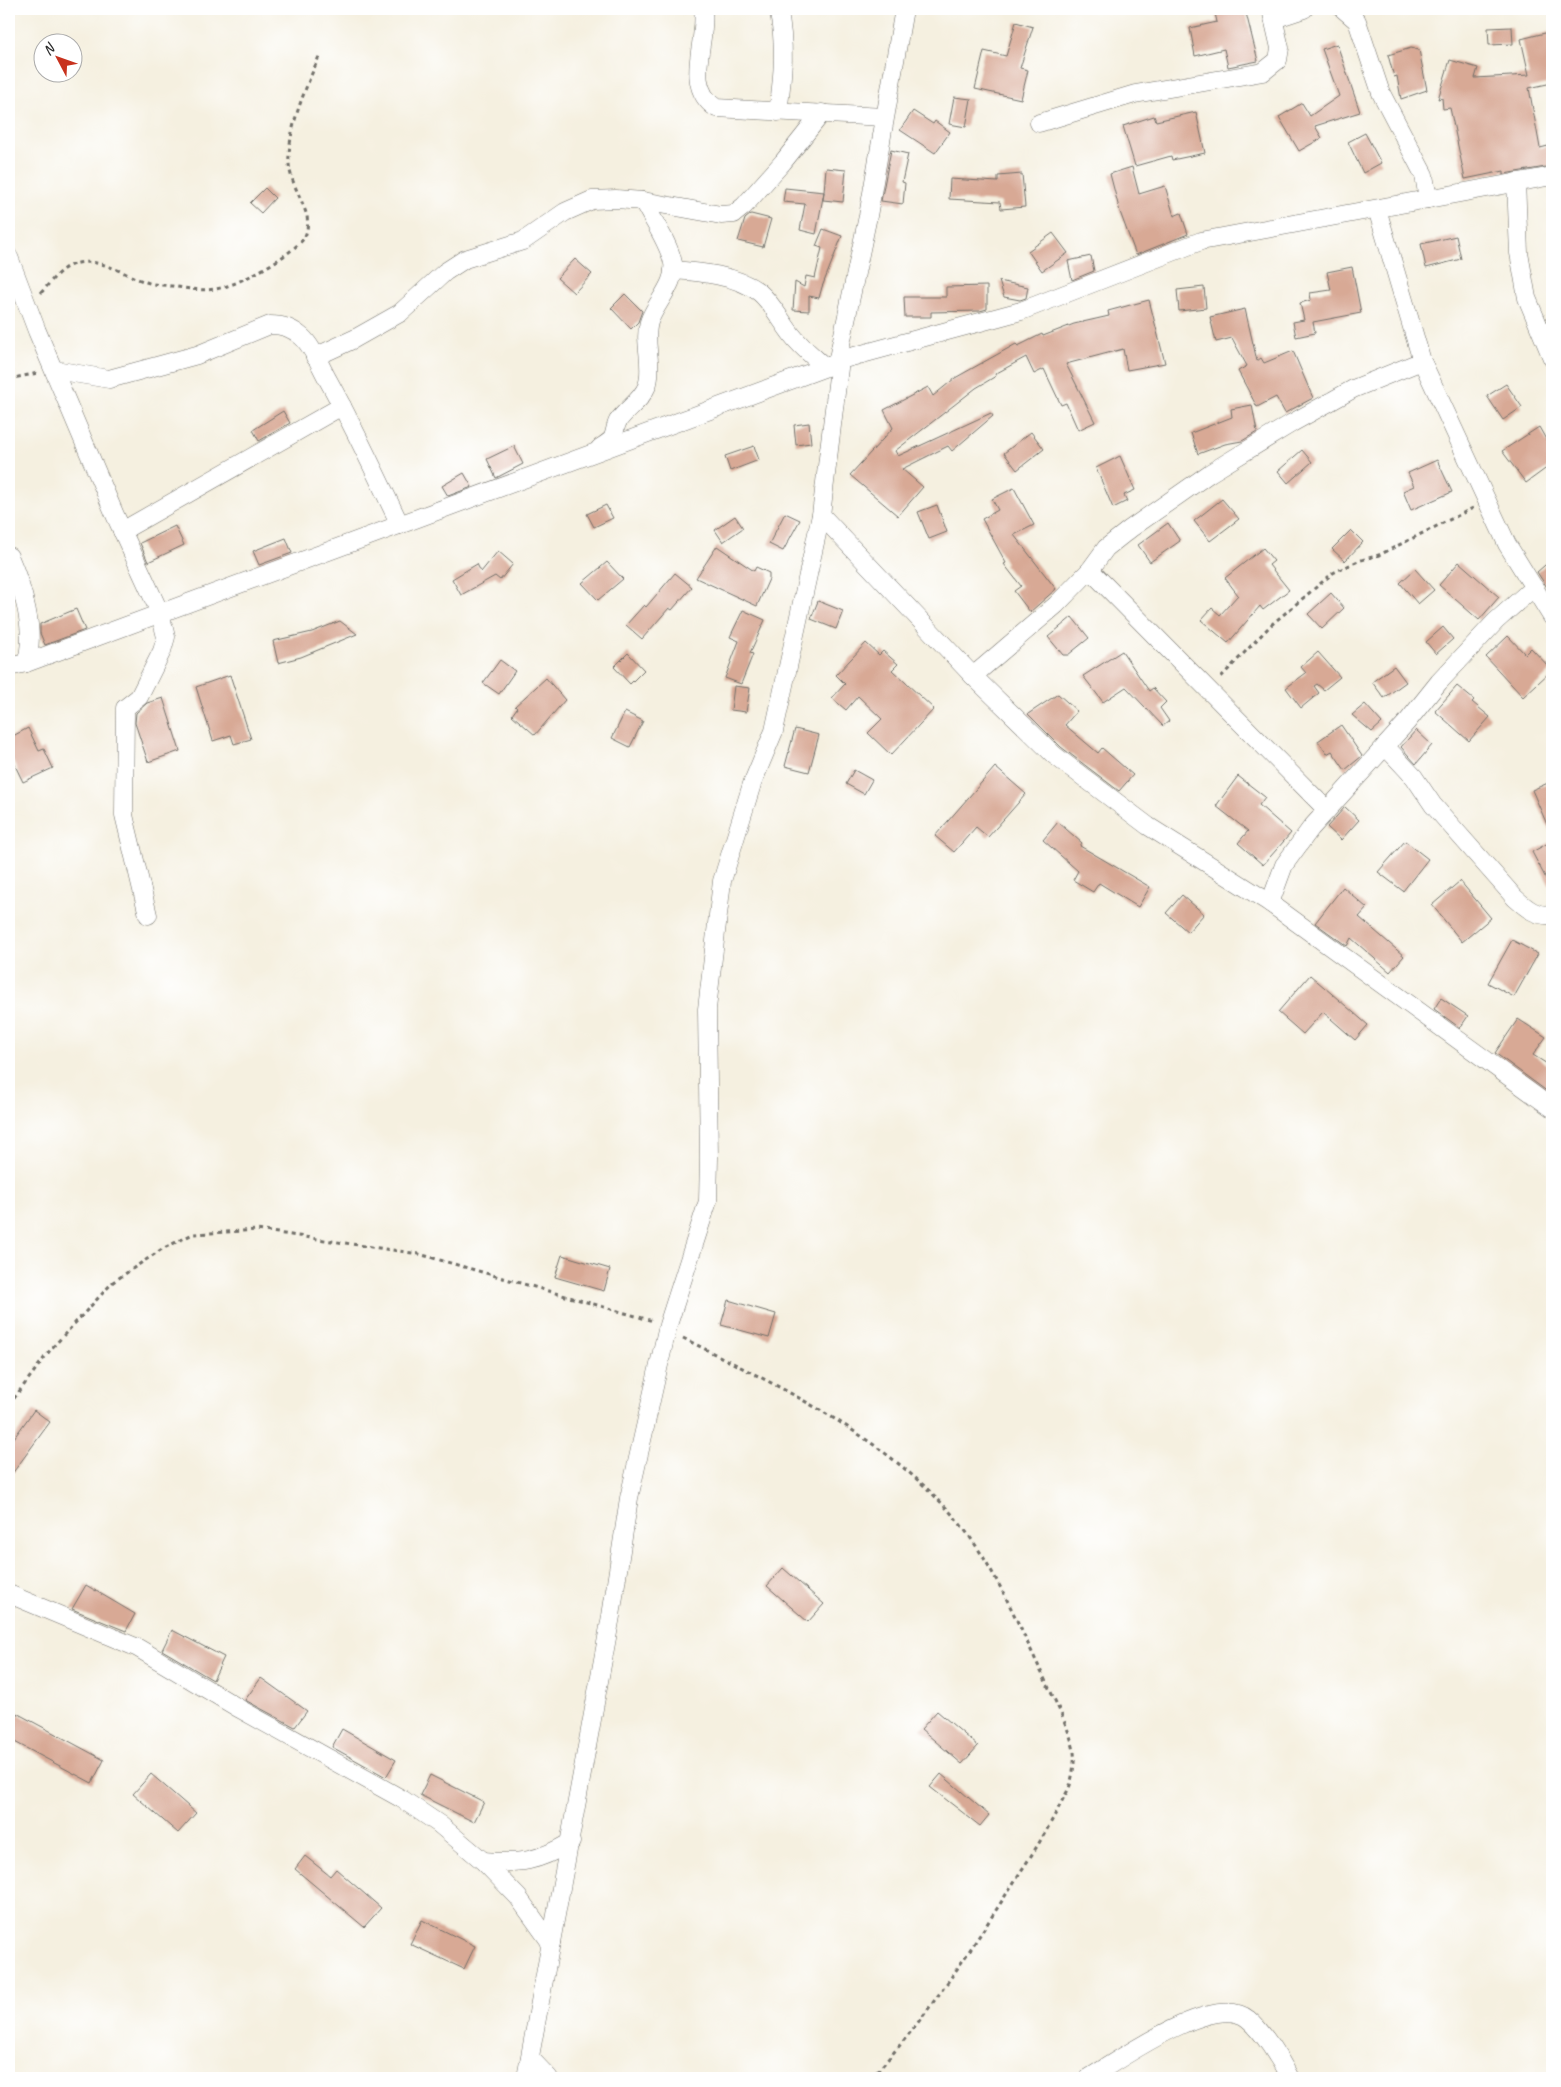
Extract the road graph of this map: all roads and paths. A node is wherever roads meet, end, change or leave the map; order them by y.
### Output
1 (703, 9) edge
2 (778, 9) edge
3 (904, 9) edge
4 (1304, 9) edge
5 (1343, 9) edge
6 (1273, 14) edge
7 (320, 54) dead end
8 (778, 112) junction
9 (822, 113) junction
10 (884, 117) junction
11 (1039, 123) dead end
12 (1552, 176) edge
13 (1516, 182) junction
14 (1428, 199) junction
15 (643, 201) junction
16 (1377, 209) junction
17 (9, 257) edge
18 (673, 270) junction
19 (18, 292) edge
20 (315, 357) junction
21 (1552, 358) edge
22 (1422, 361) junction
23 (834, 363) junction
24 (55, 370) junction
25 (9, 379) edge
26 (342, 406) junction
27 (598, 450) junction
28 (1487, 500) junction
29 (821, 515) junction
30 (400, 525) junction
31 (122, 531) junction
32 (9, 556) edge
33 (1090, 570) junction
34 (1534, 587) junction
35 (160, 614) junction
36 (1552, 616) edge
37 (17, 665) edge
38 (973, 676) junction
39 (1209, 690) junction
40 (1385, 746) junction
41 (1327, 810) junction
42 (1270, 903) junction
43 (148, 915) dead end
44 (1552, 916) edge
45 (1552, 1108) edge
46 (667, 1328) junction
47 (9, 1405) edge
48 (9, 1594) edge
49 (571, 1842) junction
50 (483, 1862) junction
51 (551, 1943) junction
52 (530, 2058) junction
53 (526, 2078) edge
54 (549, 2078) edge
55 (870, 2078) edge
56 (1089, 2078) edge
57 (1290, 2078) edge

1 - 8 street
2 - 8 street
3 - 10 street
4 - 6 street
5 - 14 street
6 - 11 street
7 - 19 path
8 - 9 street
9 - 10 street
9 - 15 street
10 - 23 street
12 - 13 street
13 - 14 street
13 - 21 street
14 - 16 street
15 - 18 street
15 - 20 street
16 - 22 street
16 - 23 street
17 - 19 street
18 - 23 street
18 - 27 street
19 - 24 street
20 - 24 street
20 - 26 street
22 - 28 street
22 - 33 street
23 - 27 street
23 - 29 street
24 - 25 path
24 - 31 street
26 - 30 street
26 - 31 street
27 - 30 street
28 - 34 street
28 - 39 path
29 - 38 street
29 - 46 street
30 - 35 street
31 - 35 street
32 - 37 street
33 - 38 street
33 - 39 street
34 - 36 street
34 - 40 street
35 - 37 street
35 - 43 street
38 - 42 street
39 - 41 street
40 - 41 street
40 - 44 street
41 - 42 street
42 - 45 street
46 - 47 path
46 - 49 street
46 - 55 path
48 - 50 street
49 - 50 street
49 - 51 street
50 - 51 street
51 - 52 street
52 - 53 street
52 - 54 street
56 - 57 street

